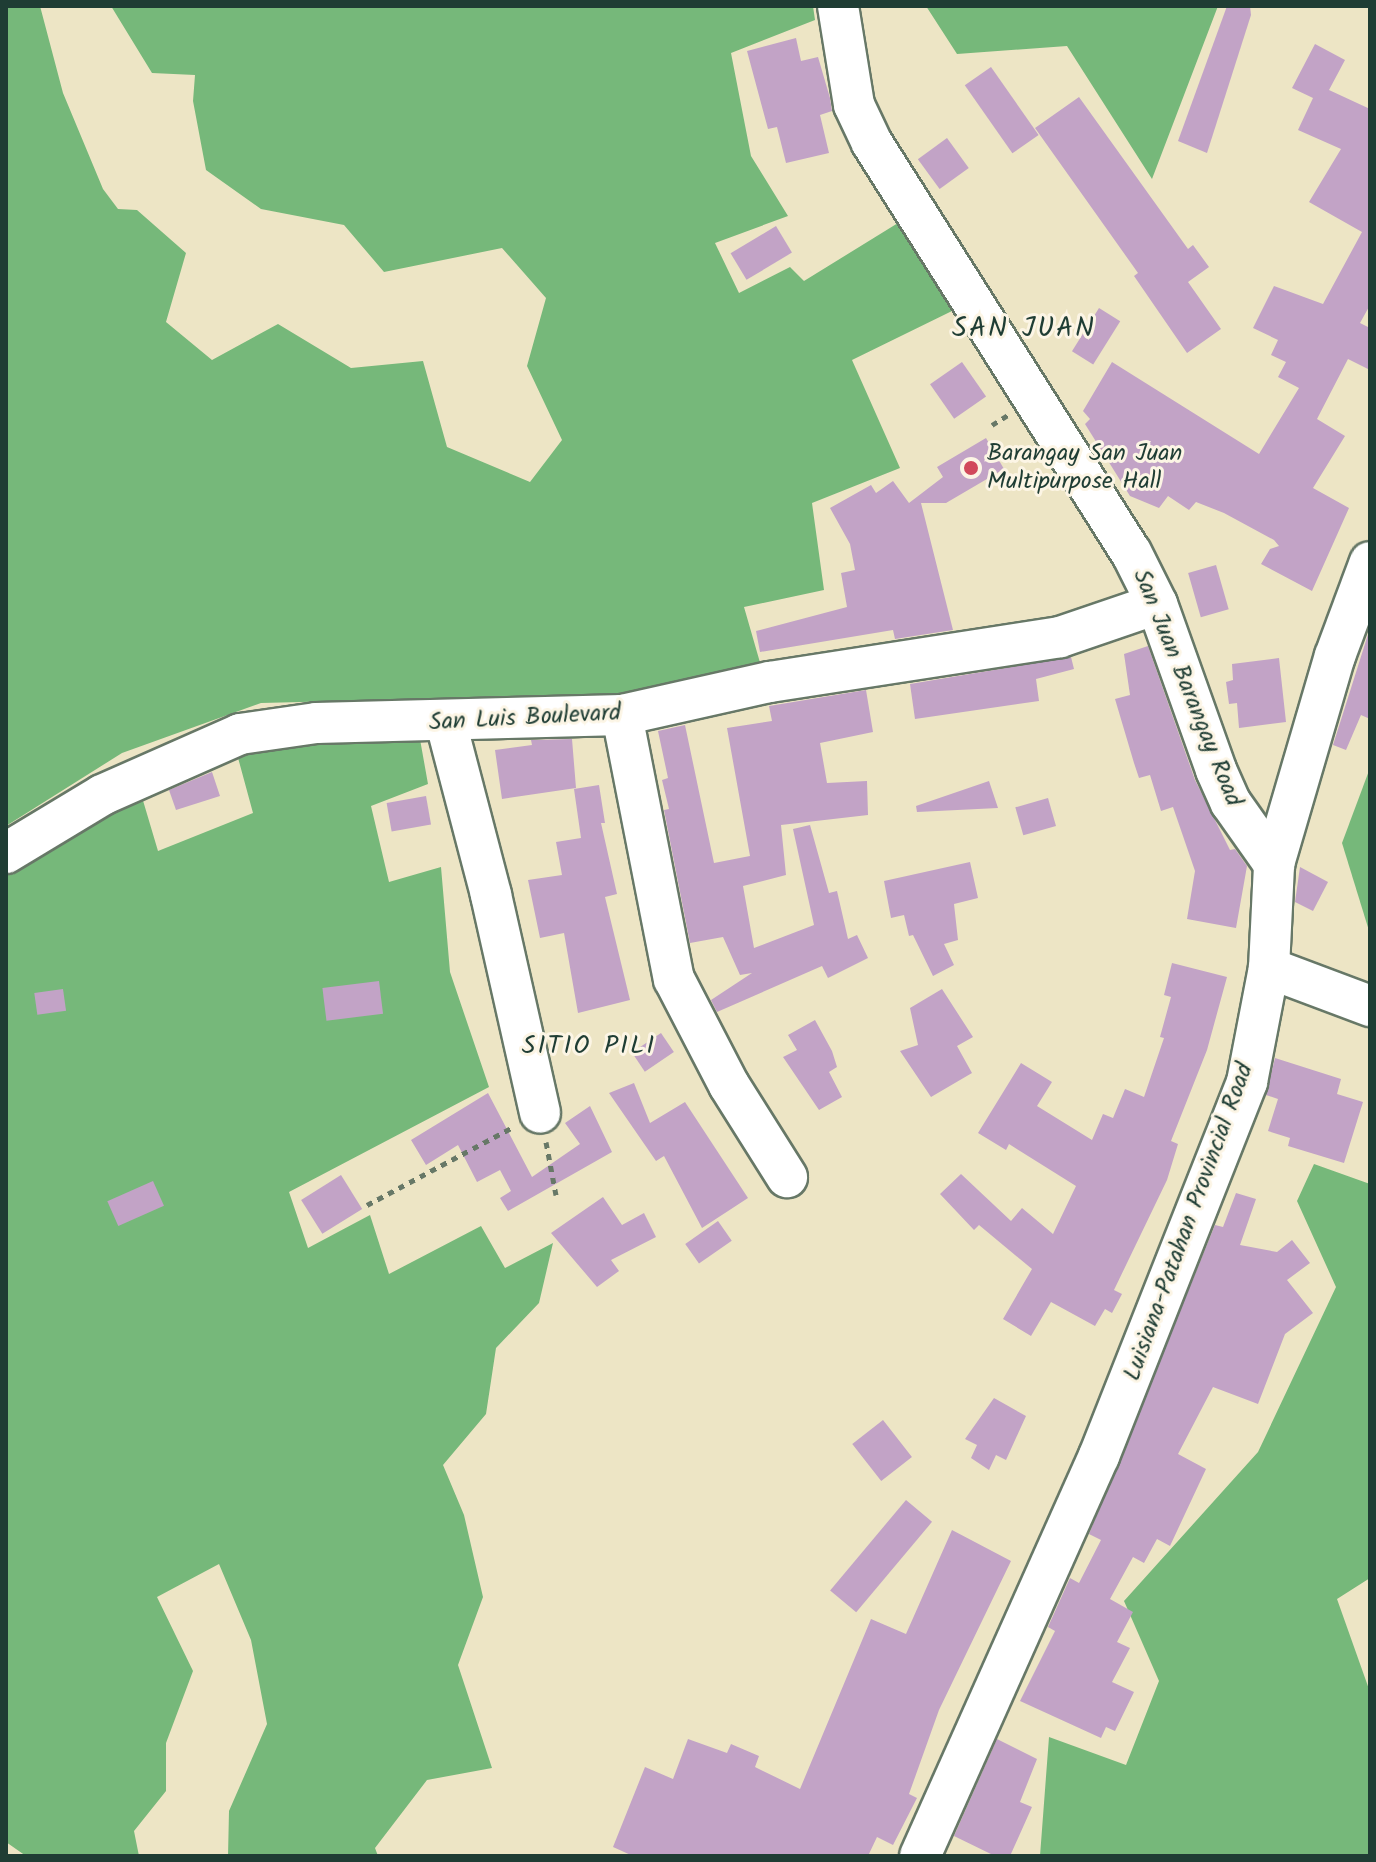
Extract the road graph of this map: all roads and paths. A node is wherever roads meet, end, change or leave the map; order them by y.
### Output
1 (838, 6) edge
2 (1370, 562) edge
3 (1157, 604) junction
4 (622, 715) junction
5 (446, 723) junction
6 (6, 853) edge
7 (1274, 864) junction
8 (1269, 968) junction
9 (1370, 1006) edge
10 (540, 1113) junction
11 (787, 1177) dead end
12 (556, 1195) dead end
13 (367, 1205) dead end
14 (920, 1856) edge

1 - 3 street, San Juan Barangay Road
2 - 7 street, Luisiana-Patahan Provincial Road
3 - 4 street, San Luis Boulevard
3 - 7 street, San Juan Barangay Road
4 - 5 street, San Luis Boulevard
4 - 11 street
5 - 6 street, San Luis Boulevard
5 - 10 street
7 - 8 street, Luisiana-Patahan Provincial Road
8 - 9 street
8 - 14 street, Luisiana-Patahan Provincial Road
10 - 12 path
10 - 13 path

